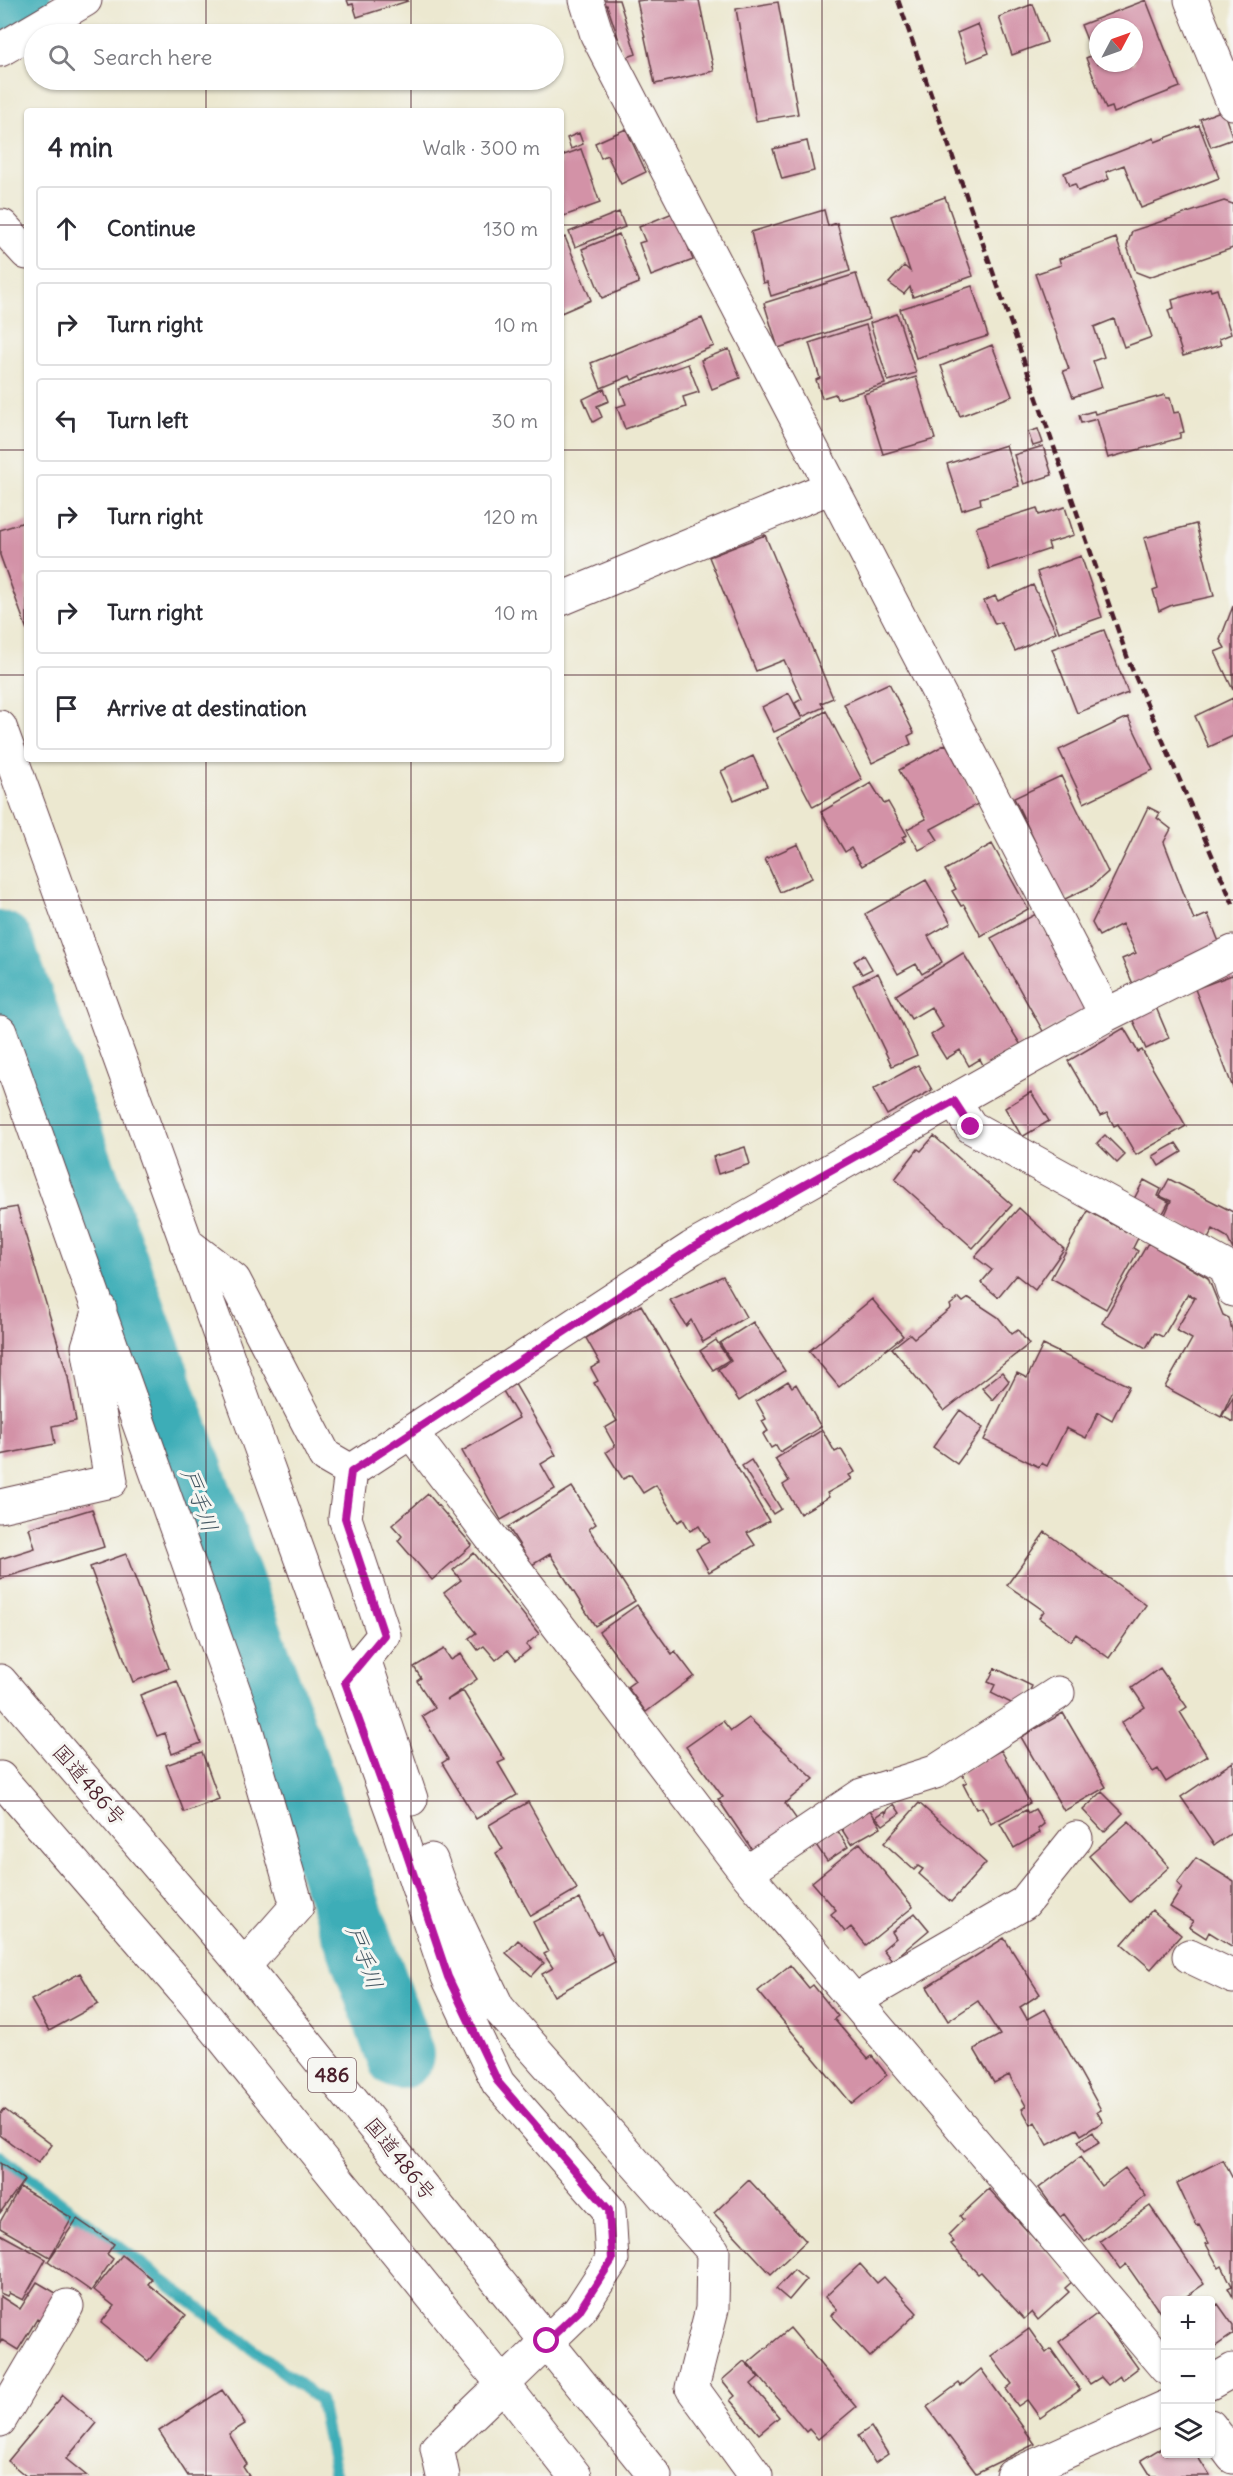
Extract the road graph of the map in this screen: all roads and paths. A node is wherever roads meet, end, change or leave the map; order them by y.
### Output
1 (86, 0) edge
2 (586, 0) edge
3 (1191, 0) edge
4 (45, 24) edge
5 (24, 36) edge
6 (0, 50) edge
7 (1233, 102) edge
8 (2, 226) dead end
9 (24, 250) edge
10 (831, 487) junction
11 (564, 598) edge
12 (0, 727) edge
13 (1233, 952) edge
14 (1106, 1016) junction
15 (0, 1032) edge
16 (954, 1101) junction
17 (186, 1243) junction
18 (1233, 1290) edge
19 (100, 1309) junction
20 (411, 1432) junction
21 (351, 1472) junction
22 (0, 1506) edge
23 (354, 1671) junction
24 (0, 1681) edge
25 (1058, 1693) dead end
26 (0, 1778) edge
27 (1076, 1838) dead end
28 (746, 1873) junction
29 (1189, 1956) dead end
30 (244, 1966) junction
31 (1233, 1977) edge
32 (854, 2001) junction
33 (67, 2306) dead end
34 (547, 2341) junction
35 (1161, 2362) edge
36 (1233, 2370) edge
37 (1215, 2380) edge
38 (503, 2384) junction
39 (1161, 2409) edge
40 (0, 2420) edge
41 (1215, 2433) edge
42 (1233, 2457) edge
43 (443, 2476) edge
44 (575, 2476) edge
45 (655, 2476) edge
46 (756, 2476) edge
47 (1012, 2476) edge

1 - 4 main road
2 - 10 main road
3 - 7 main road
5 - 6 main road
8 - 9 main road
10 - 11 main road
10 - 14 main road
12 - 17 main road
13 - 14 main road
14 - 16 main road
15 - 19 main road
16 - 18 main road
16 - 20 main road
17 - 21 main road
17 - 23 main road
19 - 22 main road
19 - 30 main road
20 - 21 main road
20 - 28 main road
21 - 23 main road
23 - 34 main road
23 - 46 main road
24 - 30 main road, 国道486号 / 486
25 - 28 main road
26 - 38 main road
27 - 32 main road
28 - 32 main road
29 - 31 main road
30 - 34 main road, 国道486号 / 486
32 - 35 main road
33 - 40 main road
34 - 38 main road
34 - 45 main road, 国道486号 / 486
36 - 37 main road
38 - 43 main road
38 - 44 main road
39 - 47 main road
41 - 42 main road

